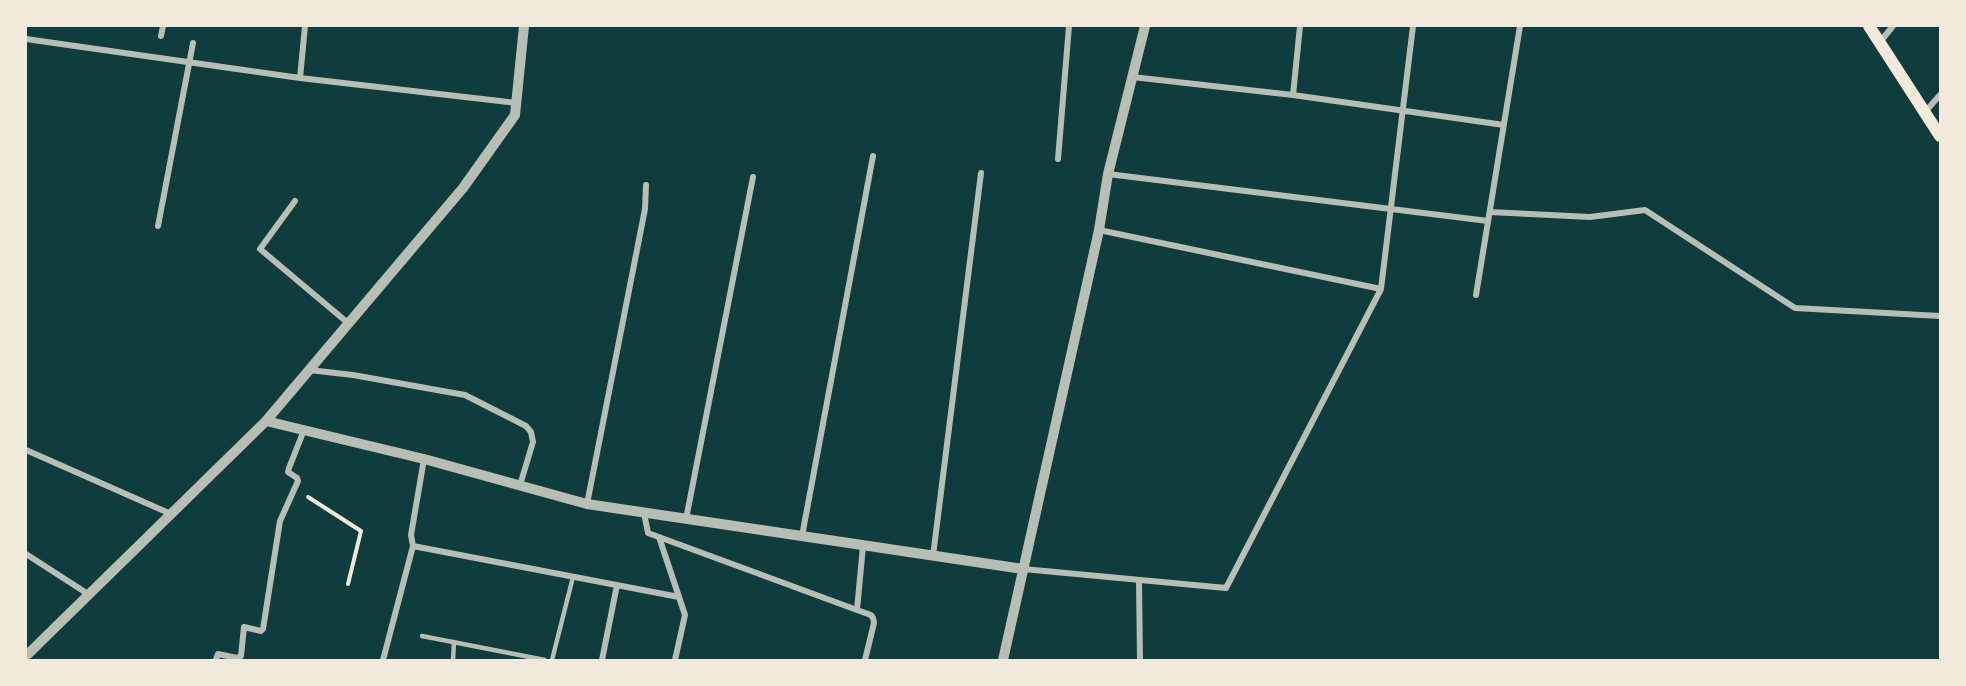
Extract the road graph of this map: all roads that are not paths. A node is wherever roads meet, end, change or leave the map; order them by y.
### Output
1 (163, 26) edge
2 (305, 26) edge
3 (524, 26) edge
4 (1069, 26) edge
5 (1145, 26) edge
6 (1300, 26) edge
7 (1413, 26) edge
8 (1520, 26) edge
9 (1869, 26) edge
10 (1893, 26) edge
11 (161, 36) dead end
12 (26, 39) edge
13 (1880, 42) junction
14 (193, 43) dead end
15 (189, 62) junction
16 (1132, 77) junction
17 (300, 78) junction
18 (1941, 94) edge
19 (1293, 95) junction
20 (516, 103) junction
21 (1403, 111) junction
22 (1925, 112) junction
23 (1504, 124) junction
24 (1941, 136) edge
25 (873, 156) dead end
26 (1058, 159) dead end
27 (981, 173) dead end
28 (1108, 174) junction
29 (753, 177) dead end
30 (646, 185) dead end
31 (295, 201) dead end
32 (1390, 209) junction
33 (1490, 212) junction
34 (1488, 221) junction
35 (158, 226) dead end
36 (1099, 230) junction
37 (1381, 289) junction
38 (1476, 295) dead end
39 (1941, 316) edge
40 (348, 323) junction
41 (309, 370) junction
42 (266, 420) junction
43 (304, 430) junction
44 (26, 450) edge
45 (424, 459) junction
46 (520, 485) junction
47 (587, 504) junction
48 (644, 513) junction
49 (171, 514) junction
50 (686, 519) junction
51 (802, 536) junction
52 (659, 537) junction
53 (413, 546) junction
54 (863, 546) junction
55 (26, 554) edge
56 (933, 556) junction
57 (1023, 568) junction
58 (573, 576) junction
59 (1139, 580) junction
60 (617, 585) junction
61 (88, 594) junction
62 (679, 597) junction
63 (857, 610) junction
64 (422, 636) dead end
65 (454, 642) junction
66 (26, 654) edge
67 (216, 660) edge
68 (383, 660) edge
69 (453, 660) edge
70 (545, 660) edge
71 (552, 660) edge
72 (602, 660) edge
73 (675, 660) edge
74 (866, 660) edge
75 (1003, 660) edge
76 (1140, 660) edge

1 - 11 street
2 - 17 street
3 - 20 street
4 - 26 street
5 - 16 street
6 - 19 street
7 - 21 street
8 - 23 street
9 - 13 main road
10 - 13 street
12 - 15 street
13 - 22 main road
14 - 15 street
15 - 17 street
15 - 35 street
16 - 19 street
16 - 28 street
17 - 20 street
18 - 22 street
19 - 21 street
20 - 40 street
21 - 23 street
21 - 32 street
22 - 24 main road
23 - 33 street
25 - 51 street
27 - 56 street
28 - 32 street
28 - 36 street
29 - 50 street
30 - 47 street
31 - 40 street
32 - 34 street
32 - 37 street
33 - 34 street
33 - 39 street
34 - 38 street
36 - 37 street
36 - 57 street
37 - 59 street
40 - 41 street
41 - 42 street
41 - 46 street
42 - 43 street
42 - 49 street
43 - 45 street
43 - 67 street
44 - 49 street
45 - 46 street
45 - 53 street
46 - 47 street
47 - 48 street
48 - 50 street
48 - 52 street
49 - 61 street
50 - 51 street
51 - 54 street
52 - 62 street
52 - 63 street
53 - 58 street
53 - 68 street
54 - 56 street
54 - 63 street
55 - 61 street
56 - 57 street
57 - 59 street
57 - 75 street
58 - 60 street
58 - 71 lane
59 - 76 street
60 - 62 street
60 - 72 street
61 - 66 street
62 - 73 street
63 - 74 street
64 - 65 lane
65 - 69 lane
65 - 70 lane

